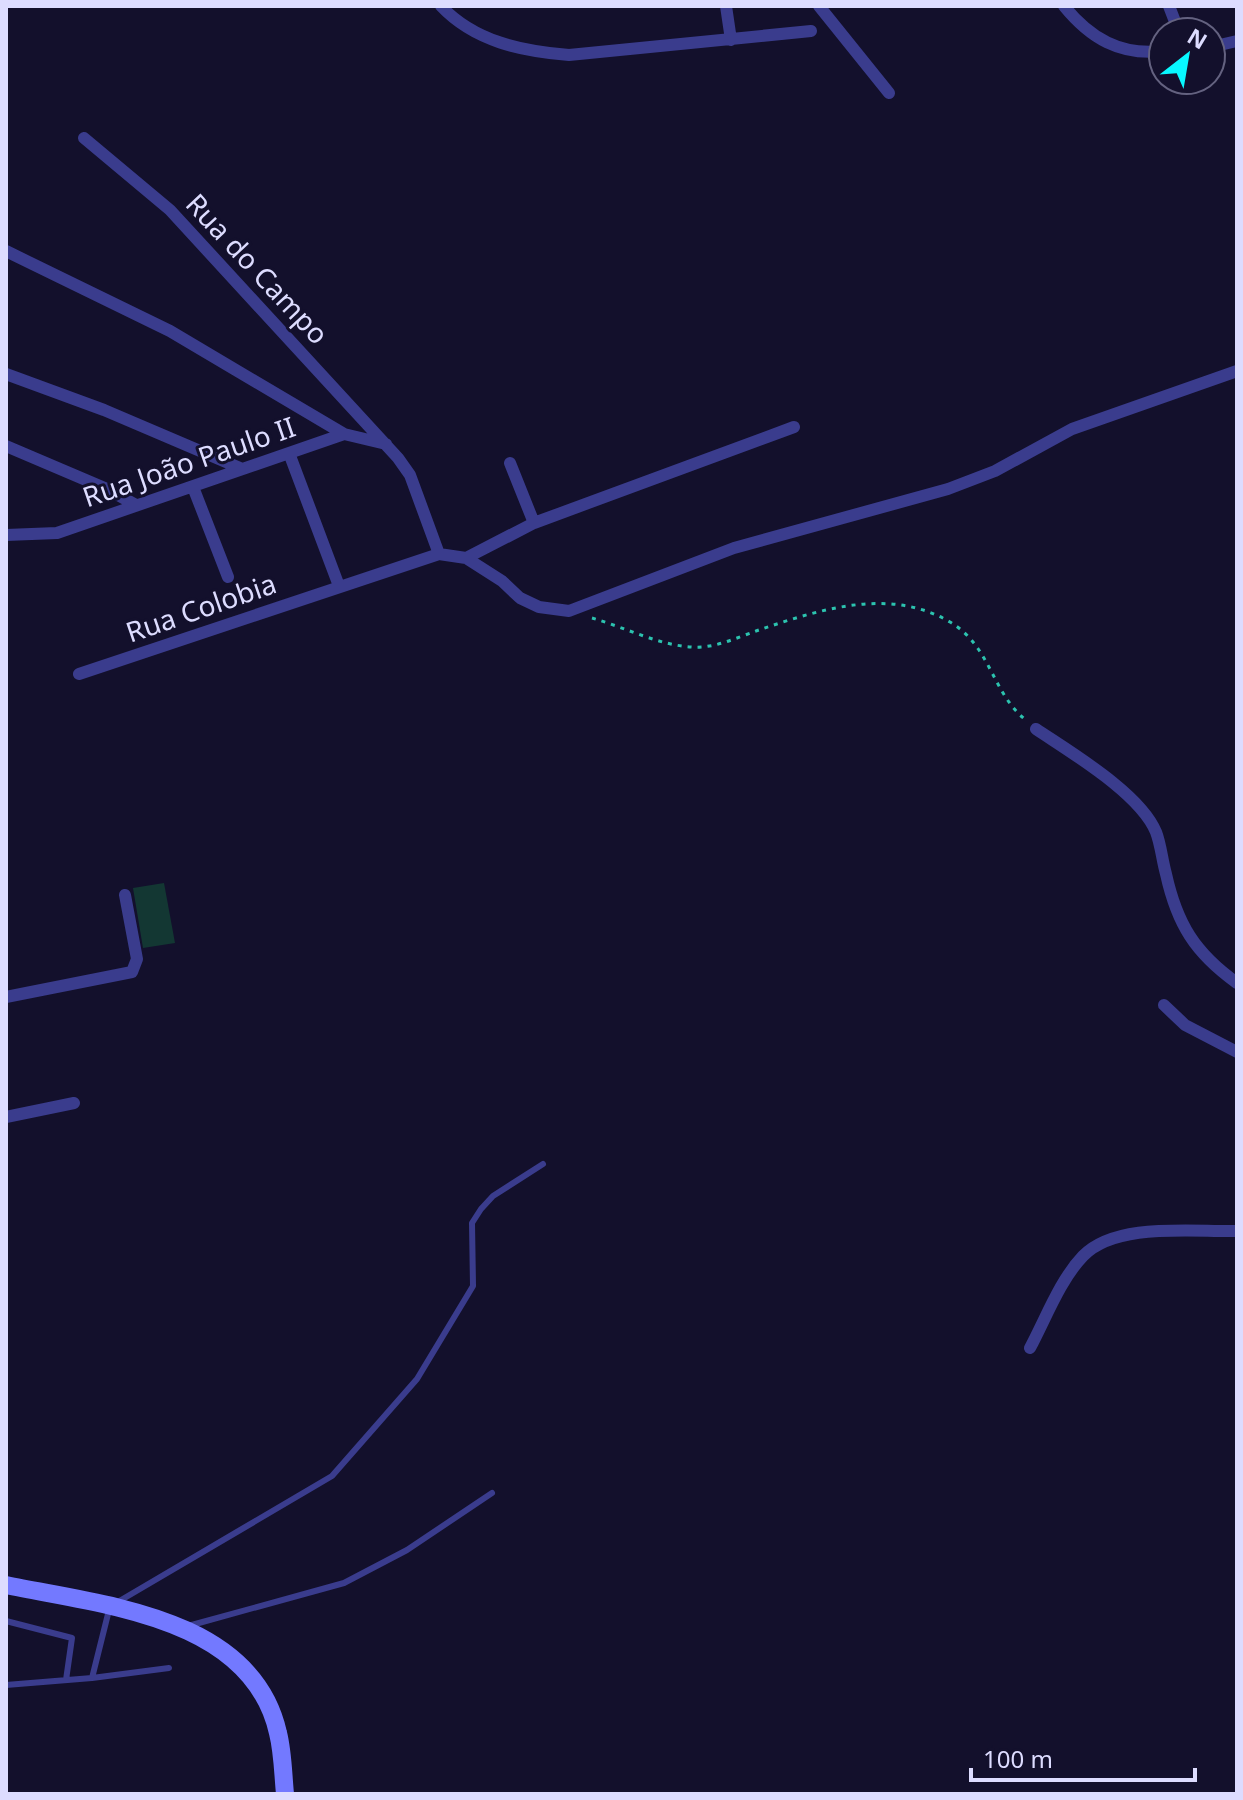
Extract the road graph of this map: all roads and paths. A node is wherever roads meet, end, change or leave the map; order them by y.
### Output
1 (441, 6) edge
2 (726, 6) edge
3 (819, 6) edge
4 (1064, 6) edge
5 (811, 31) dead end
6 (731, 40) junction
7 (1147, 51) edge
8 (889, 93) dead end
9 (84, 138) dead end
10 (6, 251) edge
11 (1237, 371) edge
12 (6, 374) edge
13 (794, 427) dead end
14 (344, 434) junction
15 (386, 444) junction
16 (6, 446) edge
17 (289, 453) junction
18 (510, 463) dead end
19 (240, 468) junction
20 (193, 487) junction
21 (136, 505) junction
22 (534, 523) junction
23 (6, 535) edge
24 (439, 554) junction
25 (466, 558) junction
26 (228, 577) dead end
27 (339, 586) junction
28 (569, 611) junction
29 (79, 674) dead end
30 (1036, 729) joint
31 (125, 895) dead end
32 (1237, 983) edge
33 (6, 997) edge
34 (1164, 1005) dead end
35 (1237, 1052) edge
36 (74, 1103) dead end
37 (6, 1117) edge
38 (543, 1164) dead end
39 (1237, 1231) edge
40 (1030, 1348) dead end
41 (492, 1493) dead end
42 (6, 1585) edge
43 (109, 1607) junction
44 (6, 1621) edge
45 (184, 1627) junction
46 (169, 1668) dead end
47 (92, 1678) junction
48 (66, 1680) junction
49 (6, 1685) edge
50 (285, 1794) edge

1 - 6 street
2 - 6 street
3 - 8 street
4 - 7 street
5 - 6 street
9 - 15 street, Rua do Campo
10 - 14 street
11 - 28 street
12 - 19 street
13 - 22 street
14 - 15 street
14 - 17 street, Rua João Paulo II
15 - 24 street, Rua do Campo
16 - 21 street
17 - 19 street, Rua João Paulo II
17 - 27 street
18 - 22 street
19 - 20 street, Rua João Paulo II
20 - 21 street, Rua João Paulo II
20 - 26 street
21 - 23 street, Rua João Paulo II
22 - 25 street
24 - 25 street
24 - 27 street, Rua Colobia
25 - 28 street
27 - 29 street, Rua Colobia
28 - 30 path
30 - 32 street
31 - 33 street
34 - 35 street
36 - 37 street
38 - 43 lane
39 - 40 street
41 - 45 lane
42 - 43 main road
43 - 45 main road
43 - 47 lane
44 - 48 lane
45 - 50 main road
46 - 47 lane
47 - 48 lane
48 - 49 lane

